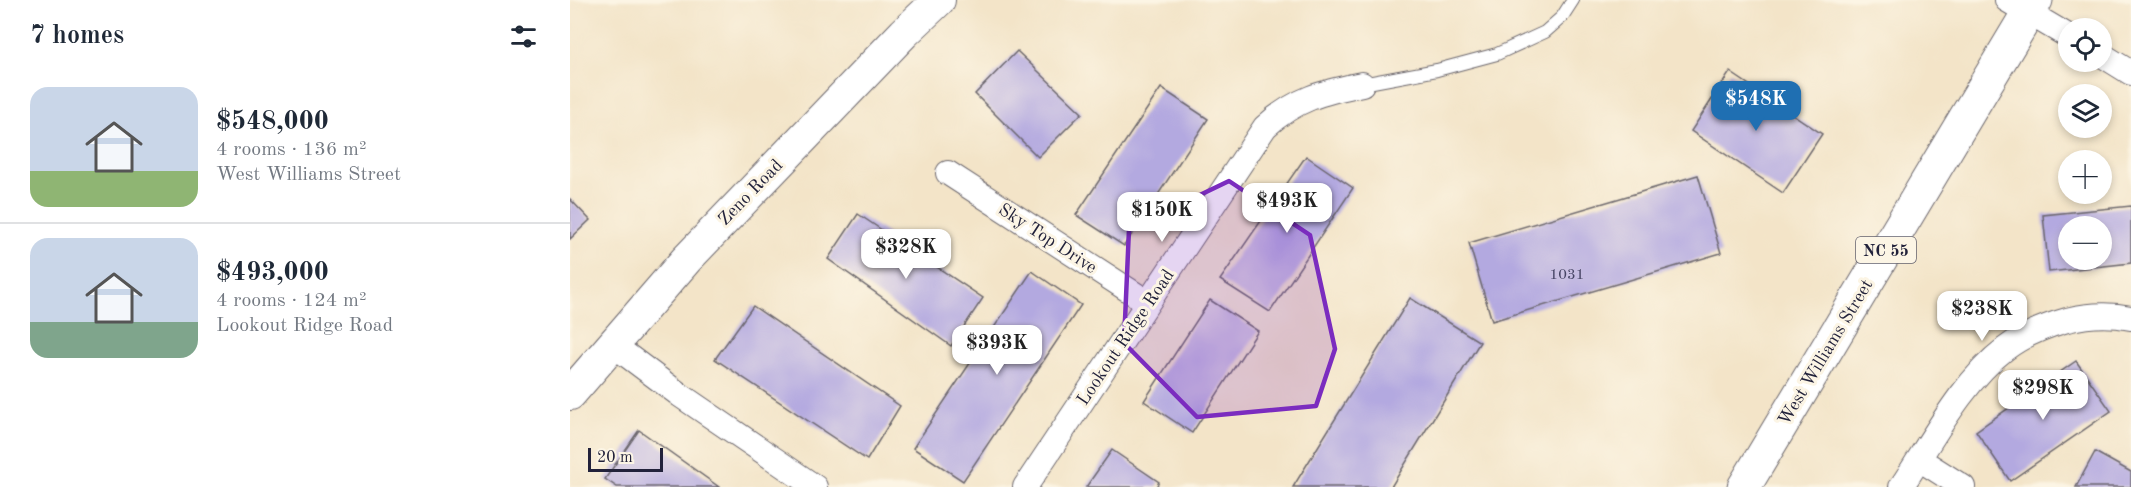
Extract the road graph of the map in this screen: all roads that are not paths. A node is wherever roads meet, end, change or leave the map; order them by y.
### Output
1 (939, 0) edge
2 (1573, 0) edge
3 (2024, 4) edge
4 (2058, 29) edge
5 (2112, 62) edge
6 (2131, 73) edge
7 (1362, 84) joint
8 (948, 173) dead end
9 (1147, 302) junction
10 (2131, 318) edge
11 (612, 344) junction
12 (570, 394) edge
13 (1919, 459) junction
14 (815, 487) edge
15 (1025, 487) edge
16 (1744, 487) edge
17 (1901, 487) edge
18 (1963, 487) edge

1 - 11 street, Zeno Road
2 - 7 lane
3 - 4 street
3 - 16 main road, West Williams Street / NC 55
5 - 6 street
7 - 9 street, Lookout Ridge Road
8 - 9 street, Sky Top Drive
9 - 15 street, Lookout Ridge Road
10 - 13 street
11 - 12 street, Zeno Road
11 - 14 street
13 - 17 street
13 - 18 street

